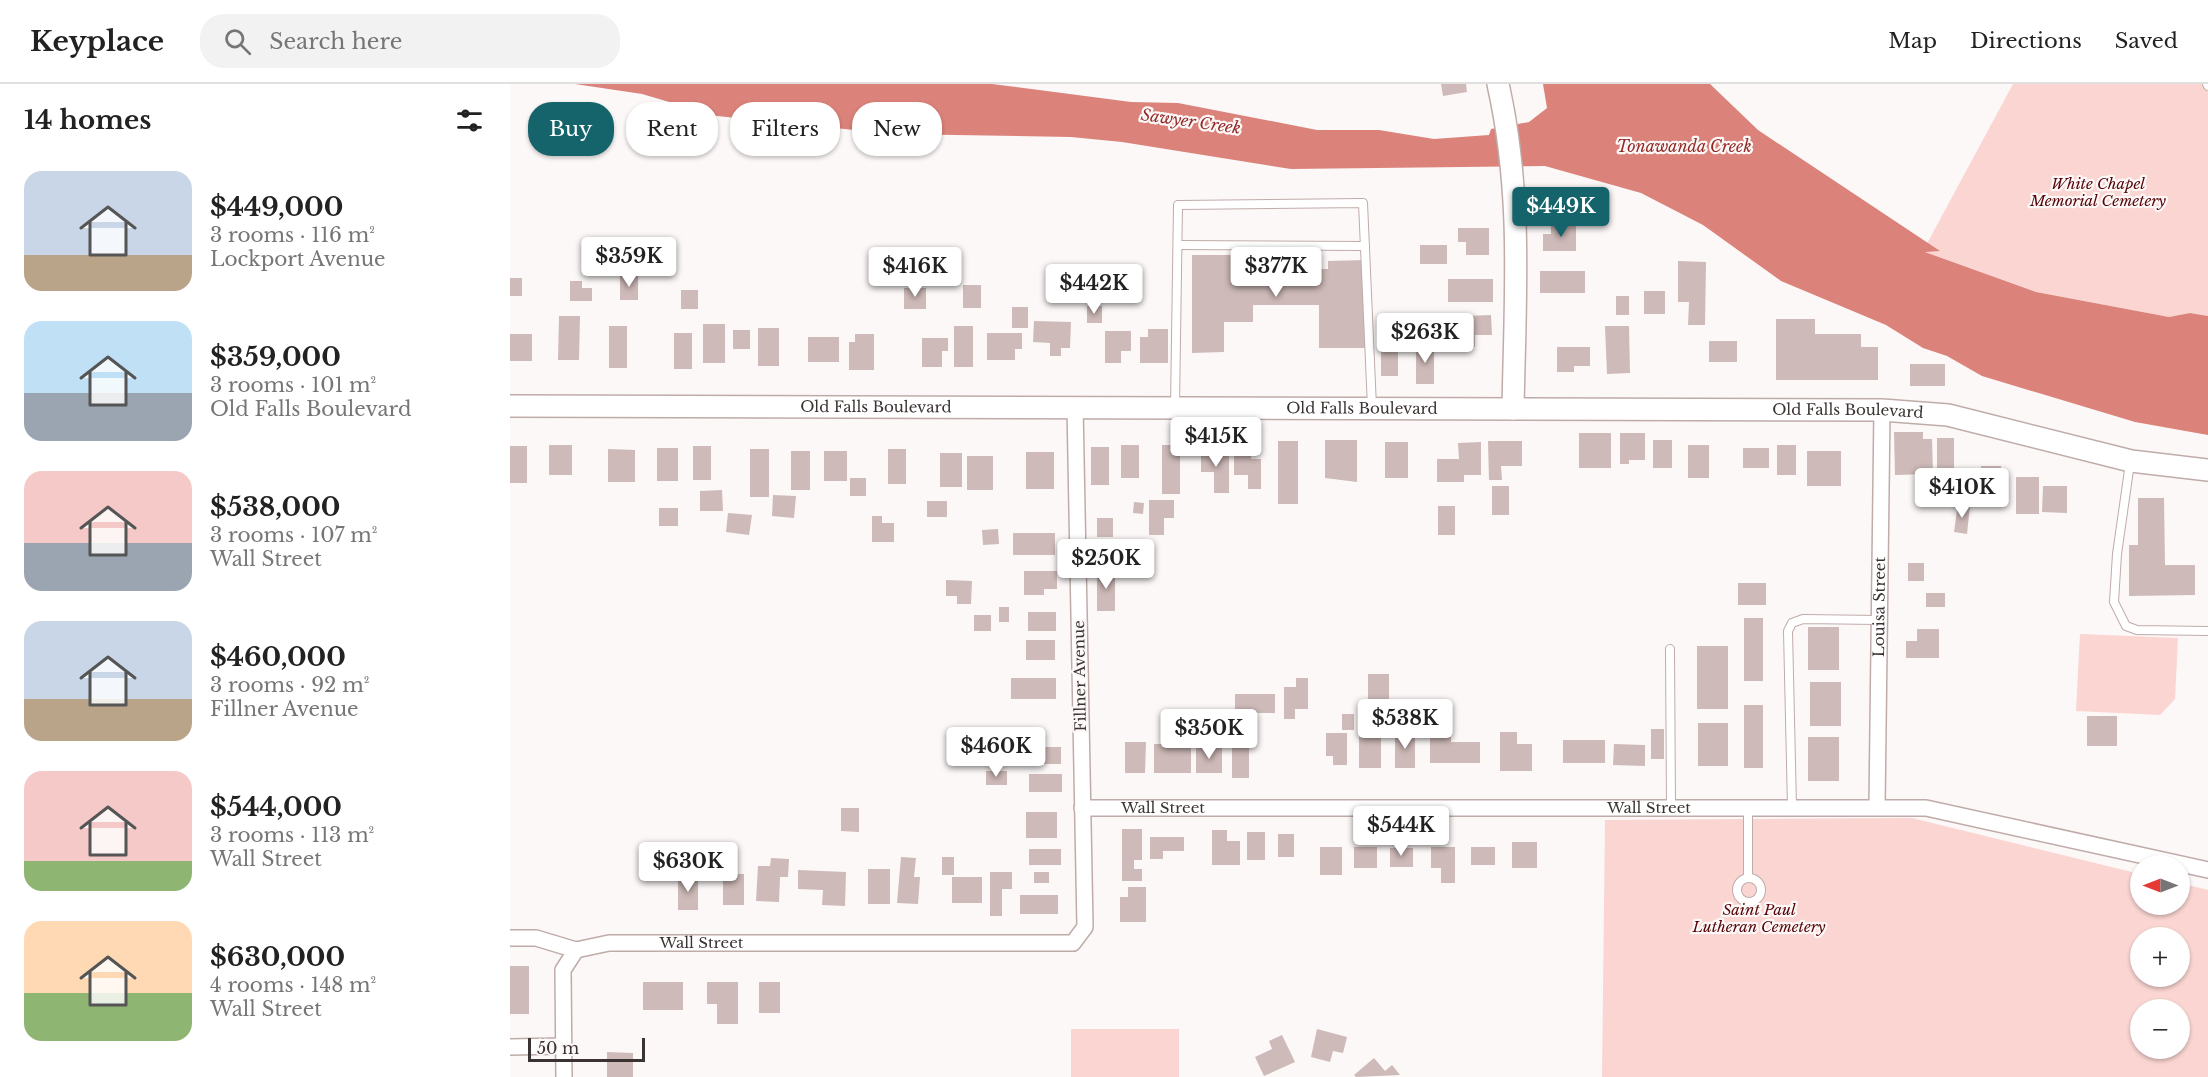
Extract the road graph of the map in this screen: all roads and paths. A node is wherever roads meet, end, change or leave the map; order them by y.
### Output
1 (1498, 84) edge
2 (1178, 245) junction
3 (1365, 246) junction
4 (510, 406) edge
5 (1076, 406) junction
6 (1174, 406) junction
7 (1372, 408) junction
8 (1513, 409) junction
9 (1882, 410) junction
10 (2131, 461) junction
11 (2208, 470) edge
12 (1878, 620) junction
13 (2208, 631) edge
14 (1670, 649) dead end
15 (1671, 807) junction
16 (1748, 807) junction
17 (1792, 807) junction
18 (1877, 807) junction
19 (1082, 808) junction
20 (2208, 870) edge
21 (1748, 878) dead end
22 (510, 938) edge
23 (1073, 943) joint
24 (576, 950) junction
25 (564, 1046) junction
26 (510, 1047) edge
27 (564, 1077) edge

1 - 8 street
2 - 3 lane
2 - 3 lane
2 - 6 lane
3 - 7 lane
4 - 5 street, Old Falls Boulevard
5 - 6 street, Old Falls Boulevard
5 - 19 street, Fillner Avenue
6 - 7 street, Old Falls Boulevard
7 - 8 street, Old Falls Boulevard
8 - 9 street, Old Falls Boulevard
9 - 10 street, Old Falls Boulevard
9 - 12 street, Louisa Street
10 - 11 street, Old Falls Boulevard
10 - 13 lane
12 - 17 lane
12 - 18 street, Louisa Street
14 - 15 lane
15 - 16 street, Wall Street
15 - 19 street, Wall Street
16 - 17 street, Wall Street
16 - 21 lane
17 - 18 street, Wall Street
18 - 20 street, Wall Street
19 - 23 street, Fillner Avenue
22 - 24 street, Wall Street
23 - 24 street, Wall Street
24 - 25 street
25 - 26 street
25 - 27 street

